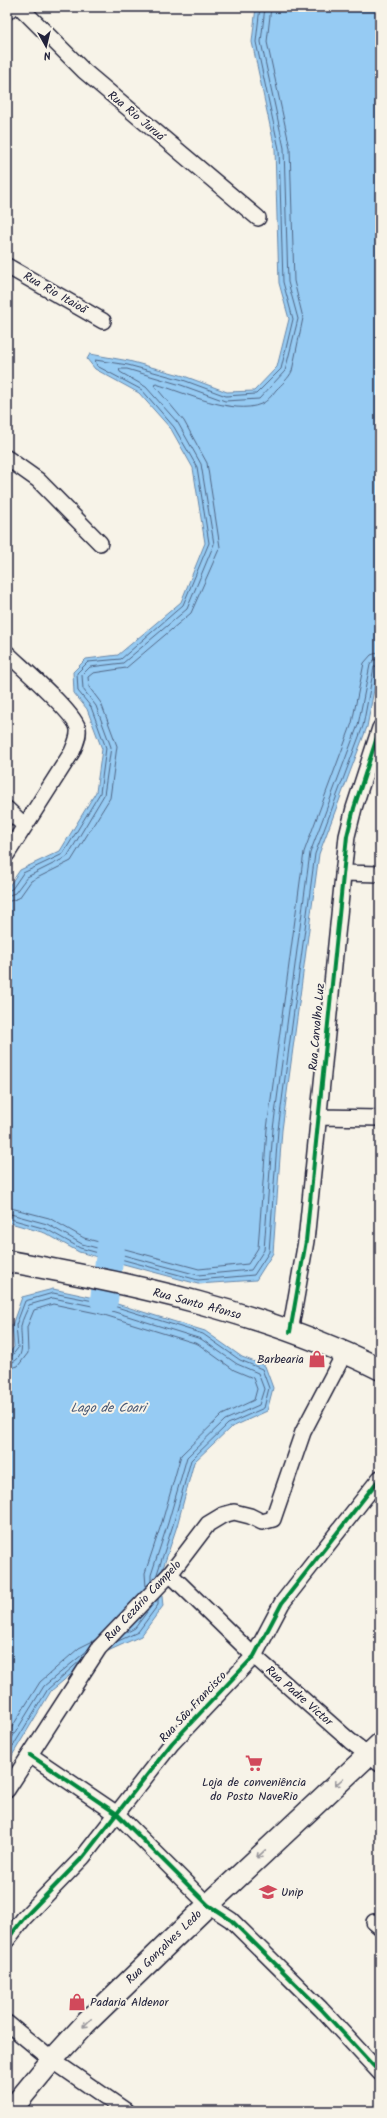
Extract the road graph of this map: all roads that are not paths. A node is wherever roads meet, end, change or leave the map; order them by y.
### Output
1 (12, 7) edge
2 (20, 7) edge
3 (7, 12) edge
4 (258, 218) dead end
5 (7, 266) edge
6 (103, 321) dead end
7 (7, 458) edge
8 (100, 543) dead end
9 (7, 653) edge
10 (380, 728) edge
11 (7, 810) edge
12 (25, 826) junction
13 (7, 854) edge
14 (343, 873) junction
15 (380, 874) edge
16 (319, 1117) junction
17 (380, 1118) edge
18 (7, 1261) edge
19 (290, 1332) junction
20 (345, 1352) junction
21 (380, 1369) edge
22 (380, 1478) edge
23 (170, 1574) junction
24 (254, 1656) junction
25 (376, 1754) edge
26 (30, 1755) junction
27 (7, 1790) edge
28 (117, 1814) junction
29 (208, 1905) junction
30 (7, 1940) edge
31 (7, 2023) edge
32 (52, 2060) junction
33 (380, 2073) edge
34 (10, 2111) edge
35 (126, 2111) edge

1 - 3 street
2 - 4 street, Rua Rio Juruá
5 - 6 street, Rua Rio Itaioã
7 - 8 street
9 - 12 street
10 - 14 street, Rua Carvalho Luz
11 - 12 street
12 - 13 street
14 - 15 street
14 - 16 street, Rua Carvalho Luz
16 - 17 street
16 - 19 street, Rua Carvalho Luz
18 - 19 main road, Rua Santo Afonso
19 - 20 main road, Rua Santo Afonso
20 - 21 main road, Rua Santo Afonso
20 - 23 street, Rua Cezário Campelo
22 - 24 street, Rua São Francisco
23 - 24 street, Rua Padre Victor
23 - 26 street, Rua Cezário Campelo
24 - 25 street, Rua Padre Victor
24 - 28 street, Rua São Francisco
25 -> 29 main road, Rua Gonçalves Ledo
26 - 27 street, Rua Cezário Campelo
26 - 28 street
28 - 29 street
28 - 30 street, Rua São Francisco
29 -> 32 main road, Rua Gonçalves Ledo
29 - 33 street
31 - 32 street
32 - 34 main road, Rua Gonçalves Ledo
32 - 35 street

